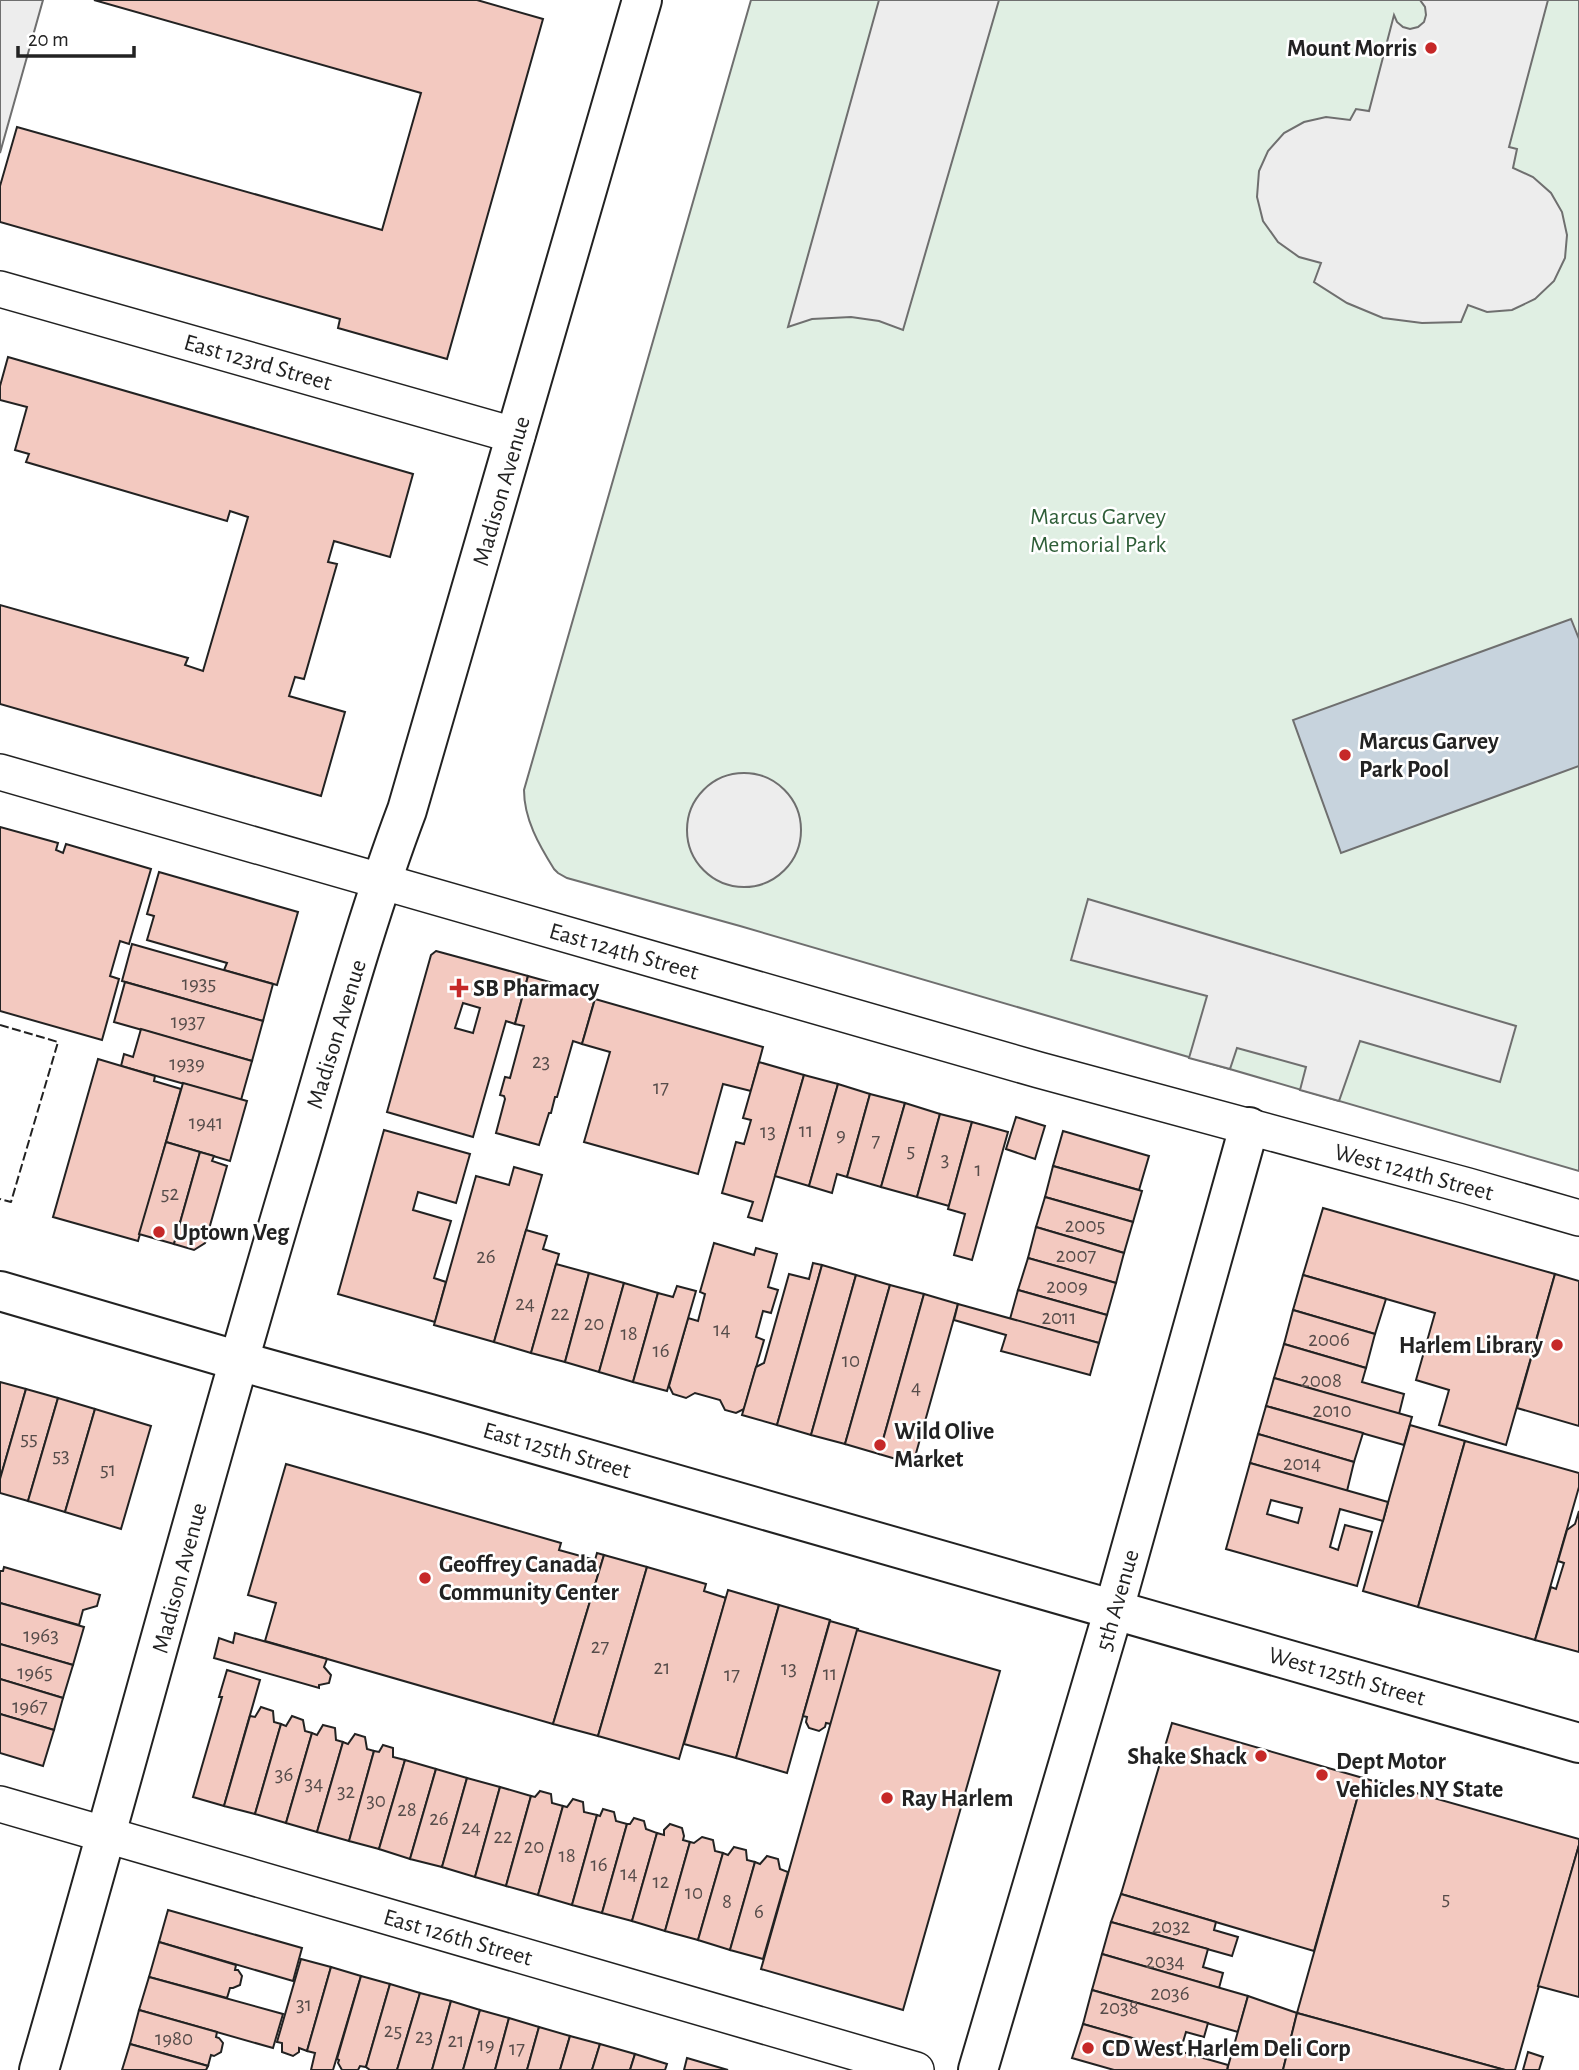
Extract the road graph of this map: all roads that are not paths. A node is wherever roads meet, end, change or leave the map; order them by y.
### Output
1 (642, 0) edge
2 (0, 289) edge
3 (517, 436) junction
4 (0, 772) edge
5 (381, 880) junction
6 (1249, 1127) junction
7 (1579, 1218) edge
8 (0, 1290) edge
9 (239, 1361) junction
10 (1114, 1609) junction
11 (1579, 1743) edge
12 (0, 1804) edge
13 (107, 1835) junction
14 (39, 2070) edge
15 (916, 2070) edge
16 (978, 2070) edge

1 - 3 main road, Madison Avenue
2 - 3 street, East 123rd Street
3 - 5 main road, Madison Avenue
4 - 5 street, East 124th Street
5 - 6 street, East 124th Street
5 - 9 main road, Madison Avenue
6 - 7 street, West 124th Street
6 - 10 main road, 5th Avenue
8 - 9 main road, East 125th Street
9 - 10 main road, East 125th Street
9 - 13 main road, Madison Avenue
10 - 11 main road, West 125th Street
10 - 16 main road, 5th Avenue
12 - 13 street, East 126th Street
13 - 14 main road, Madison Avenue
13 - 15 street, East 126th Street

